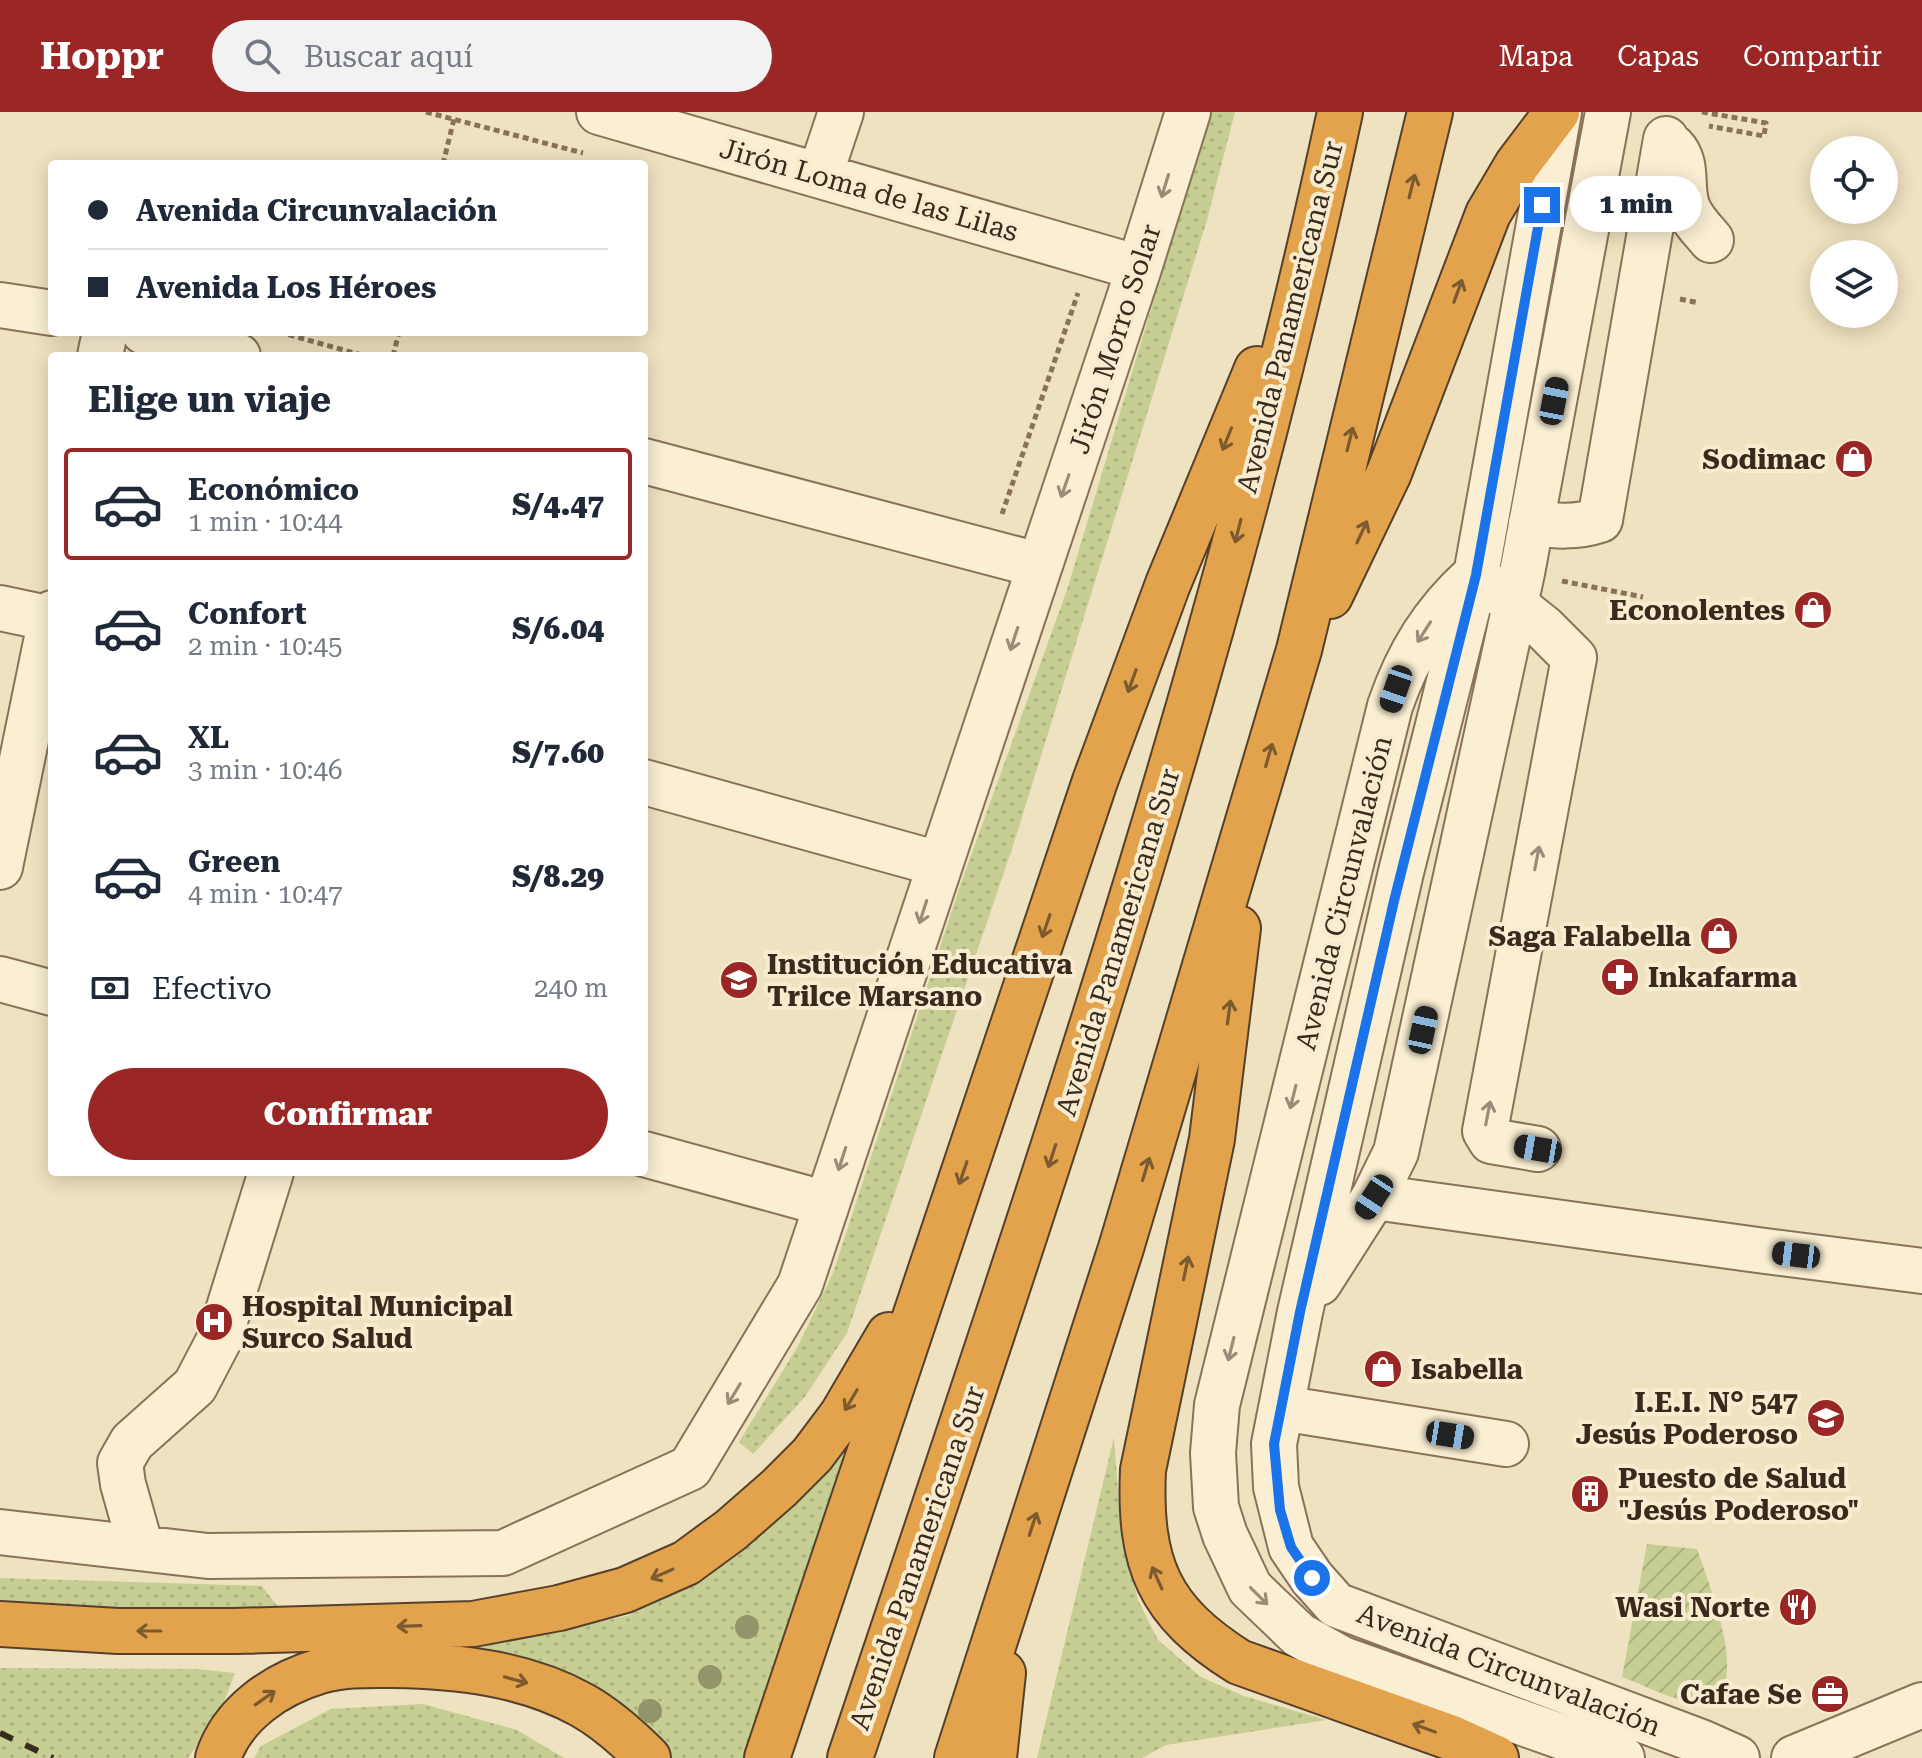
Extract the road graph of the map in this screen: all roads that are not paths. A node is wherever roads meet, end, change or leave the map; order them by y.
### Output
1 (599, 112) edge
2 (841, 112) edge
3 (1188, 112) edge
4 (1340, 112) edge
5 (1430, 112) edge
6 (1558, 112) edge
7 (1608, 117) edge
8 (1686, 132) junction
9 (820, 175) junction
10 (1313, 238) junction
11 (1711, 240) dead end
12 (1139, 268) junction
13 (0, 305) edge
14 (48, 312) edge
15 (160, 336) edge
16 (222, 352) edge
17 (648, 462) edge
18 (1531, 523) junction
19 (1038, 565) junction
20 (1476, 575) junction
21 (1518, 588) junction
22 (0, 608) edge
23 (48, 616) edge
24 (48, 636) edge
25 (1299, 650) junction
26 (648, 783) edge
27 (1247, 830) junction
28 (939, 864) junction
29 (0, 867) edge
30 (0, 979) edge
31 (48, 992) edge
32 (1538, 1149) dead end
33 (648, 1155) edge
34 (270, 1176) edge
35 (1374, 1197) junction
36 (827, 1204) junction
37 (934, 1261) junction
38 (1922, 1271) edge
39 (1300, 1312) junction
40 (1281, 1408) junction
41 (1506, 1444) dead end
42 (0, 1532) edge
43 (141, 1548) junction
44 (1010, 1598) junction
45 (0, 1624) edge
46 (1922, 1705) edge
47 (218, 1758) edge
48 (648, 1758) edge
49 (767, 1758) edge
50 (850, 1758) edge
51 (957, 1758) edge
52 (994, 1758) edge
53 (1496, 1758) edge
54 (1622, 1758) edge
55 (1737, 1758) edge
56 (1794, 1758) edge

1 - 9 street, Jirón Loma de las Lilas
2 - 9 street
3 -> 12 street, Jirón Morro Solar
4 - 10 highway, Avenida Panamericana Sur
25 -> 5 highway
6 - 20 street
25 -> 6 highway
7 - 8 street
7 - 18 street
8 - 11 street
8 - 18 street
9 - 12 street, Jirón Loma de las Lilas
10 -> 37 highway
10 -> 50 highway, Avenida Panamericana Sur
12 -> 19 street, Jirón Morro Solar
13 - 14 street
15 - 16 street
17 - 19 street
18 - 21 street
19 -> 28 street, Jirón Morro Solar
20 - 21 street
20 - 39 street, Avenida Circunvalación
20 -> 54 street, Avenida Circunvalación
32 -> 21 street
21 - 35 street
22 - 23 street
24 - 29 street
27 -> 25 highway
26 - 28 street
44 -> 27 highway
53 -> 27 highway
28 -> 36 street, Jirón Morro Solar
30 - 31 street
33 - 36 street
34 - 43 street
35 - 38 street
35 - 39 street
36 -> 43 street, Jirón Morro Solar
37 -> 45 highway
37 - 49 highway
39 - 40 street, Avenida Circunvalación
40 - 41 street
40 - 55 street, Avenida Circunvalación
42 - 43 street, Jirón Morro Solar
44 - 51 highway
44 - 52 highway
46 - 56 street
47 -> 48 highway

